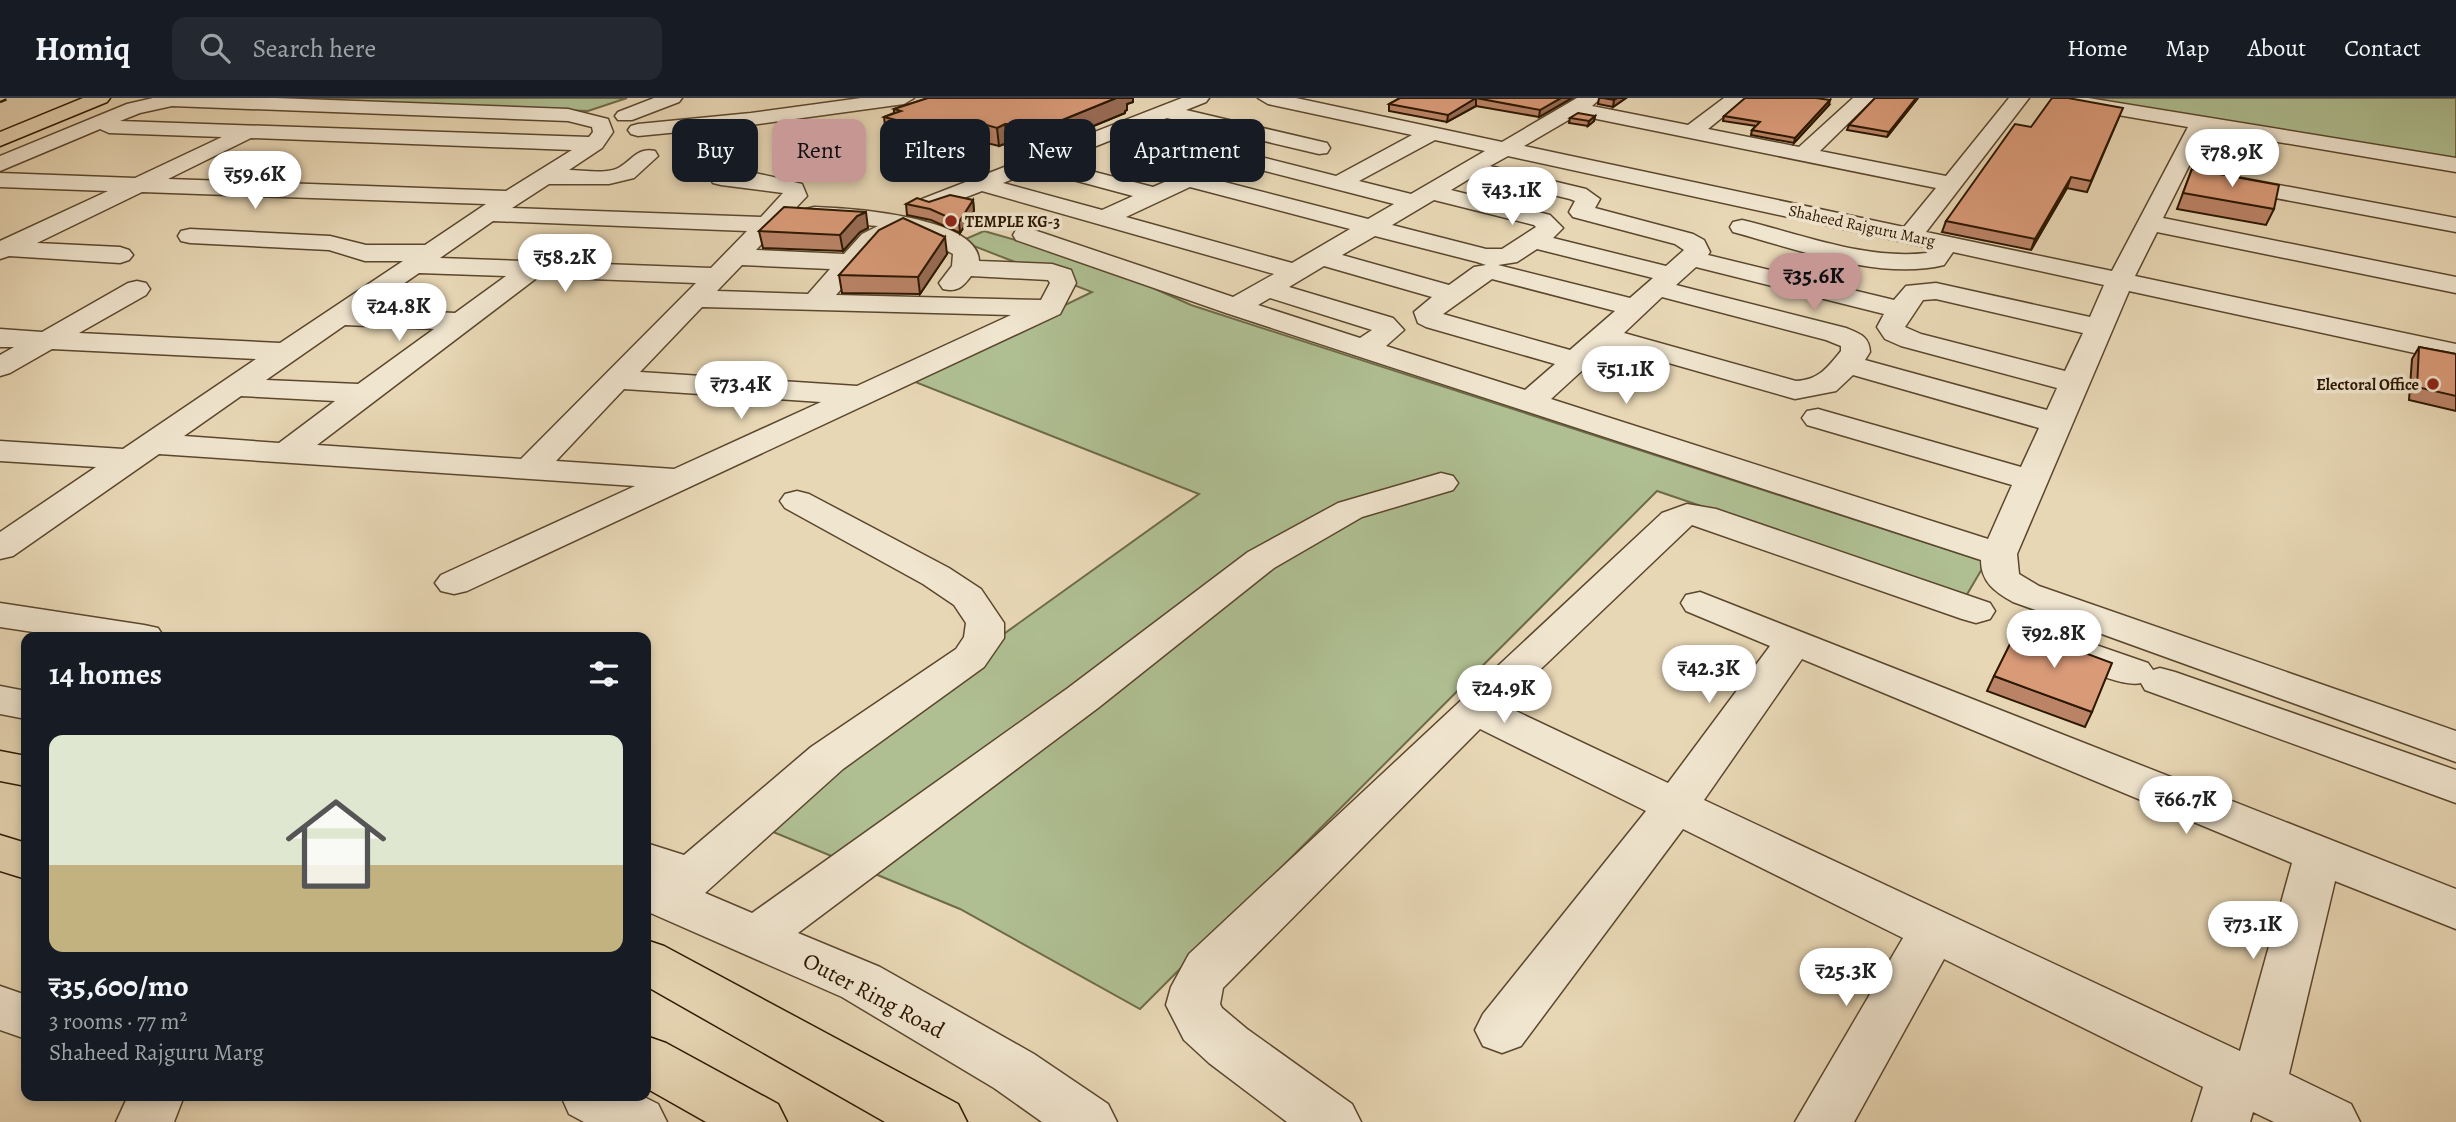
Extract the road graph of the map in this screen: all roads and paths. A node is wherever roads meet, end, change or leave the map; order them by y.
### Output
1 (100, 98) edge
2 (672, 98) edge
3 (904, 98) edge
4 (1199, 98) edge
5 (1268, 98) edge
6 (1736, 98) edge
7 (1864, 98) edge
8 (2020, 98) edge
9 (2054, 98) edge
10 (1391, 103) edge
11 (1582, 103) edge
12 (305, 106) junction
13 (457, 111) junction
14 (1165, 111) junction
15 (1145, 119) edge
16 (1368, 119) junction
17 (2200, 122) junction
18 (89, 126) junction
19 (250, 132) junction
20 (1691, 132) junction
21 (1432, 133) junction
22 (6, 136) edge
23 (408, 137) junction
24 (595, 144) junction
25 (1319, 148) junction
26 (1503, 148) junction
27 (2358, 149) junction
28 (1804, 154) junction
29 (648, 156) dead end
30 (372, 158) dead end
31 (0, 164) edge
32 (1265, 165) edge
33 (2456, 165) edge
34 (1279, 168) junction
35 (1469, 169) junction
36 (348, 171) dead end
37 (2175, 173) junction
38 (1004, 175) edge
39 (544, 177) junction
40 (1096, 179) edge
41 (0, 180) edge
42 (758, 181) edge
43 (1184, 182) edge
44 (1196, 182) edge
45 (1339, 183) junction
46 (981, 184) junction
47 (1952, 184) junction
48 (139, 185) junction
49 (2349, 186) junction
50 (311, 191) junction
51 (1156, 195) junction
52 (1422, 197) junction
53 (930, 204) edge
54 (499, 206) junction
55 (272, 215) dead end
56 (1105, 218) junction
57 (775, 219) junction
58 (902, 223) junction
59 (2150, 223) junction
60 (2456, 225) edge
61 (1371, 226) junction
62 (1742, 228) dead end
63 (1025, 235) dead end
64 (1911, 235) junction
65 (190, 236) dead end
66 (1533, 240) junction
67 (1947, 243) junction
68 (2, 250) edge
69 (120, 255) dead end
70 (856, 256) junction
71 (1321, 257) junction
72 (422, 259) junction
73 (965, 263) junction
74 (729, 267) junction
75 (532, 269) junction
76 (1296, 272) junction
77 (1673, 274) junction
78 (2120, 280) junction
79 (2456, 285) edge
80 (137, 289) dead end
81 (1267, 289) junction
82 (1451, 294) junction
83 (697, 299) junction
84 (815, 302) junction
85 (937, 305) junction
86 (1236, 307) junction
87 (1050, 308) junction
88 (1636, 308) junction
89 (1900, 310) junction
90 (339, 316) junction
91 (462, 322) junction
92 (2099, 328) junction
93 (1604, 336) junction
94 (0, 338) edge
95 (48, 340) junction
96 (1364, 348) junction
97 (286, 352) junction
98 (2456, 354) edge
99 (1576, 361) junction
100 (1845, 364) junction
101 (0, 367) edge
102 (618, 380) junction
103 (2074, 383) junction
104 (234, 387) junction
105 (365, 394) junction
106 (861, 395) junction
107 (1530, 402) junction
108 (1818, 418) dead end
109 (2057, 423) junction
110 (0, 451) edge
111 (141, 451) junction
112 (286, 452) junction
113 (531, 468) junction
114 (679, 480) junction
115 (2031, 480) junction
116 (1441, 483) dead end
117 (797, 501) dead end
118 (0, 548) edge
119 (1999, 555) junction
120 (454, 583) dead end
121 (1700, 603) dead end
122 (1976, 611) dead end
123 (0, 615) edge
124 (2026, 631) edge
125 (111, 632) edge
126 (2088, 635) junction
127 (1794, 641) junction
128 (0, 700) edge
129 (21, 704) edge
130 (1475, 709) junction
131 (2456, 747) edge
132 (0, 766) edge
133 (21, 770) edge
134 (2456, 787) edge
135 (1676, 806) junction
136 (0, 853) edge
137 (2318, 854) junction
138 (21, 859) edge
139 (662, 882) edge
140 (2456, 910) edge
141 (1934, 931) junction
142 (756, 937) junction
143 (651, 964) edge
144 (0, 1008) edge
145 (21, 1015) edge
146 (1502, 1030) dead end
147 (651, 1063) edge
148 (2238, 1095) edge
149 (154, 1101) edge
150 (583, 1101) edge
151 (598, 1101) edge
152 (145, 1122) edge
153 (586, 1122) edge
154 (638, 1122) edge
155 (758, 1122) edge
156 (938, 1122) edge
157 (1088, 1122) edge
158 (1332, 1122) edge
159 (1824, 1122) edge
160 (2331, 1122) edge

1 - 22 main road
2 - 3 street
4 - 14 street
5 - 16 street, Shaheed Rajguru Marg
6 - 20 street
7 - 28 street
8 - 47 street
9 - 17 street
10 - 16 street
11 - 20 street
11 - 26 street
12 - 13 street
12 - 18 street
12 - 19 street
13 - 23 street
13 - 24 street
14 - 15 street
14 - 25 street
16 - 21 street, Shaheed Rajguru Marg
16 - 25 street
17 - 27 street
17 - 37 street
18 - 19 street
18 - 31 street
19 - 23 street
19 - 48 street
20 - 28 street
21 - 26 street, Shaheed Rajguru Marg
21 - 45 street
23 - 24 street
23 - 30 street
24 - 39 street
25 - 34 street
26 - 35 street
26 - 64 street, Shaheed Rajguru Marg
27 - 33 street
27 - 49 street
28 - 47 street
29 - 39 street
32 - 34 street
34 - 45 street
35 - 52 street
35 - 77 street
36 - 50 street
37 - 49 street
37 - 59 street
38 - 46 street
39 - 54 street
40 - 51 street
41 - 48 street
42 - 57 street
43 - 51 street
44 - 61 street
45 - 52 street
46 - 53 street
46 - 56 street
47 - 64 street
48 - 50 street
48 - 68 street
49 - 60 street
50 - 54 street
50 - 55 street
51 - 56 street
52 - 61 street
52 - 66 street
54 - 57 street
54 - 72 street
56 - 76 street
57 - 58 street
57 - 74 street
58 - 70 street
58 - 73 street
59 - 78 street
59 - 79 street
61 - 66 street
61 - 71 street
62 - 67 street
63 - 86 street
64 - 67 street, Shaheed Rajguru Marg
65 - 72 street
66 - 77 street
67 - 78 street, Shaheed Rajguru Marg
68 - 69 street
70 - 73 street
70 - 74 street
70 - 84 street
71 - 76 street
71 - 82 street
72 - 75 street
72 - 90 street
73 - 85 street
73 - 87 street
74 - 75 street
74 - 83 street
75 - 91 street
76 - 81 street
77 - 88 street
77 - 89 street
77 - 100 street
78 - 92 street
78 - 98 street, Shaheed Rajguru Marg
80 - 95 street
81 - 86 street
81 - 96 street
82 - 88 street
82 - 99 street
83 - 84 street
83 - 102 street
84 - 85 street
85 - 87 street
86 - 96 street
87 - 106 street
88 - 93 street
89 - 92 street
89 - 103 street
90 - 91 street
90 - 97 street
91 - 105 street
92 - 103 street
93 - 99 street
93 - 100 street
94 - 95 street
95 - 97 street
95 - 101 street
96 - 107 street
97 - 104 street
99 - 107 street
100 - 109 street
102 - 106 street
102 - 113 street
103 - 109 street
104 - 105 street
104 - 111 street
105 - 112 street
106 - 114 street
107 - 119 street
108 - 115 street
109 - 115 street
110 - 111 street
111 - 112 street
111 - 118 street
112 - 113 street
113 - 114 street
114 - 120 street
115 - 119 street
116 - 142 street
117 - 139 street
119 - 126 street
121 - 127 street
122 - 130 street
123 - 125 street
124 - 126 street
126 - 131 street
126 - 134 street
127 - 135 street
127 - 137 street
128 - 129 street
130 - 135 street
130 - 158 street
132 - 133 main road
135 - 141 street
135 - 146 street
136 - 138 main road
137 - 140 street
137 - 148 street
139 - 142 street, Outer Ring Road
141 - 148 street
141 - 159 street
142 - 157 street, Outer Ring Road
143 - 156 main road
144 - 145 street
147 - 155 main road
148 - 160 street
149 - 152 street
150 - 153 street
151 - 154 street

